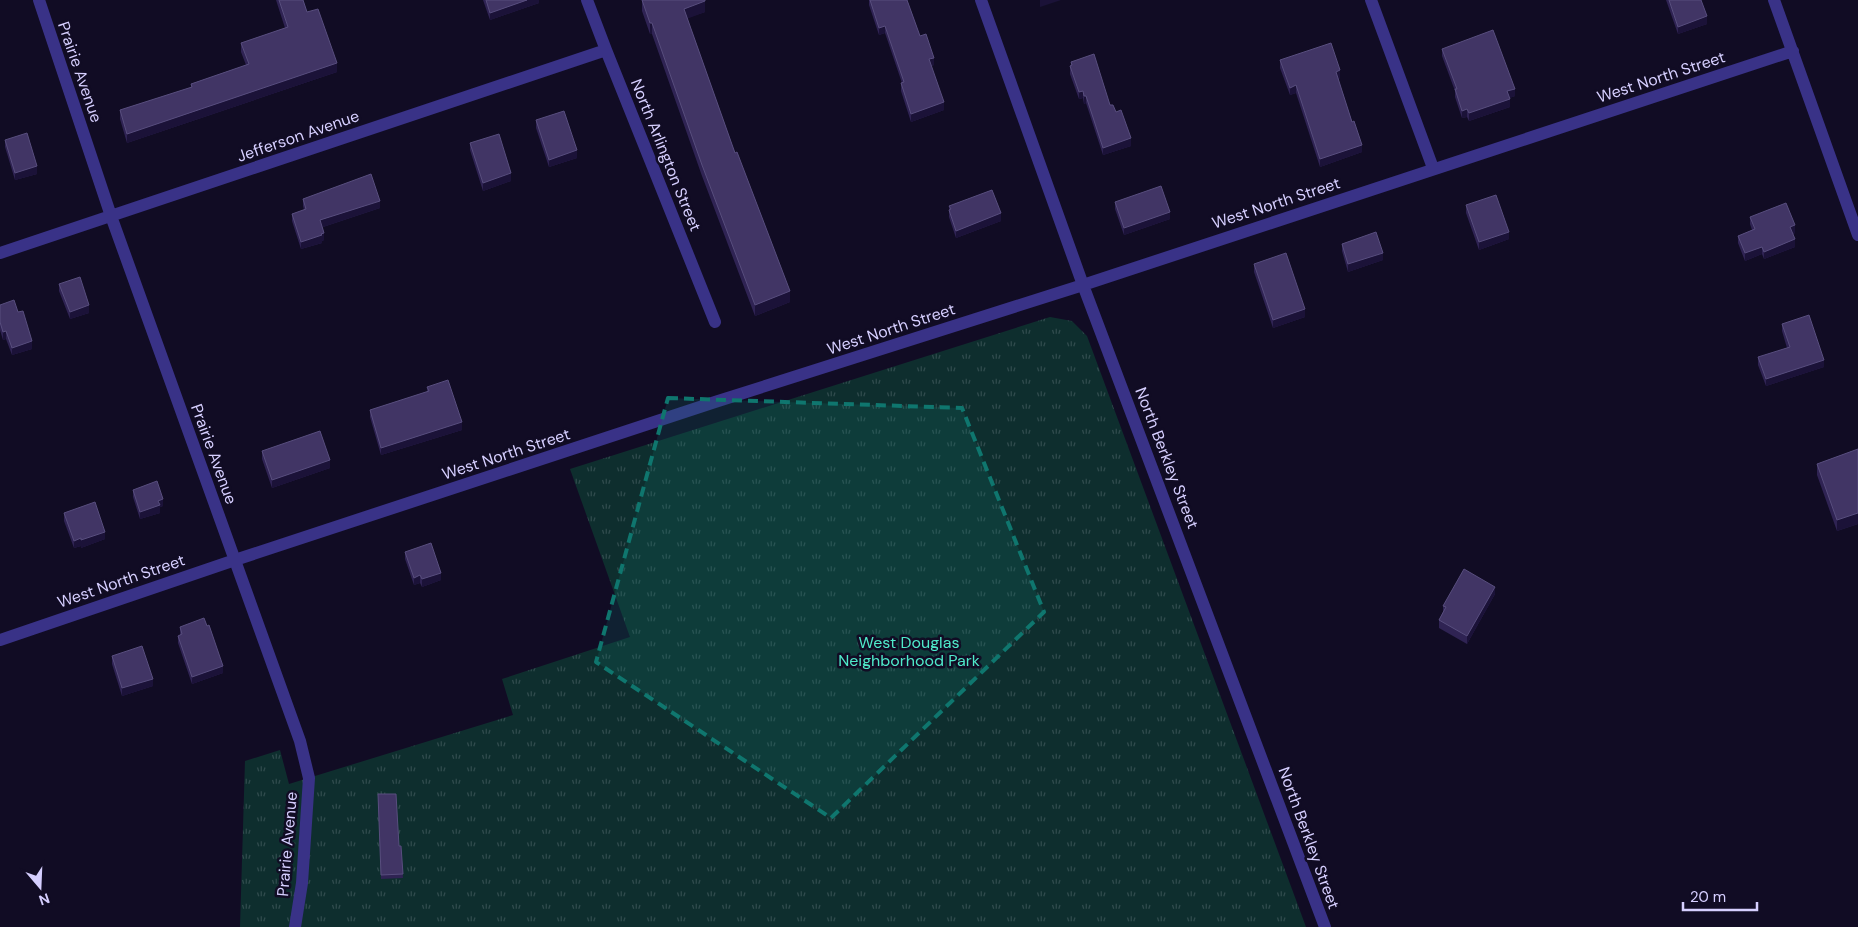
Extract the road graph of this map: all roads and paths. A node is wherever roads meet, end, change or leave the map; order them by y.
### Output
1 (39, 0) edge
2 (588, 0) edge
3 (981, 0) edge
4 (1371, 0) edge
5 (1774, 0) edge
6 (606, 50) junction
7 (1793, 51) junction
8 (1433, 168) junction
9 (111, 216) junction
10 (1858, 235) edge
11 (0, 253) edge
12 (1084, 285) junction
13 (715, 322) dead end
14 (235, 560) junction
15 (0, 640) edge
16 (295, 927) edge
17 (1325, 927) edge

1 - 9 street, Prairie Avenue
2 - 6 street, North Arlington Street
3 - 12 street, North Berkley Street
4 - 8 street
5 - 7 street
6 - 9 street, Jefferson Avenue
6 - 13 street, North Arlington Street
7 - 8 street, West North Street
7 - 10 street
8 - 12 street, West North Street
9 - 11 street, Jefferson Avenue
9 - 14 street, Prairie Avenue
12 - 14 street, West North Street
12 - 17 street, North Berkley Street
14 - 15 street, West North Street
14 - 16 street, Prairie Avenue

